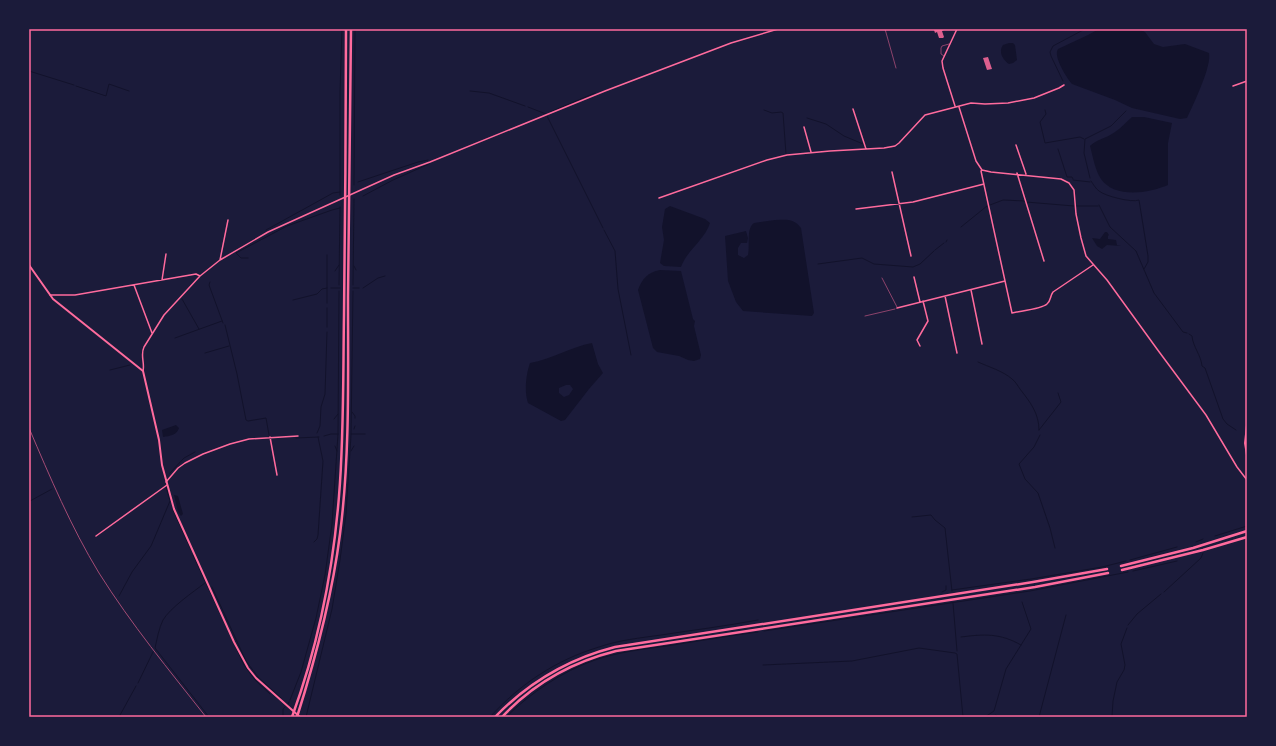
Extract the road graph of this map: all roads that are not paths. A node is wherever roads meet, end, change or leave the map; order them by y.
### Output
1 (346, 29) edge
2 (351, 29) edge
3 (778, 29) edge
4 (885, 29) edge
5 (957, 29) edge
6 (950, 45) junction
7 (944, 56) junction
8 (896, 68) dead end
9 (1247, 81) edge
10 (1247, 84) edge
11 (1064, 85) dead end
12 (1233, 86) dead end
13 (955, 106) junction
14 (959, 106) junction
15 (853, 109) dead end
16 (804, 127) dead end
17 (1016, 145) dead end
18 (866, 149) junction
19 (811, 152) junction
20 (982, 170) junction
21 (892, 172) dead end
22 (1017, 173) junction
23 (1026, 174) junction
24 (984, 184) junction
25 (658, 198) dead end
26 (899, 204) junction
27 (856, 209) dead end
28 (228, 220) dead end
29 (166, 254) dead end
30 (911, 256) dead end
31 (220, 260) junction
32 (1044, 261) dead end
33 (1093, 265) junction
34 (29, 266) edge
35 (200, 276) junction
36 (914, 277) dead end
37 (882, 278) dead end
38 (162, 280) junction
39 (1005, 281) junction
40 (134, 285) junction
41 (971, 290) junction
42 (50, 294) junction
43 (945, 296) junction
44 (922, 302) junction
45 (897, 308) joint
46 (152, 333) junction
47 (982, 344) dead end
48 (920, 346) dead end
49 (957, 353) dead end
50 (143, 371) junction
51 (1247, 424) edge
52 (298, 436) dead end
53 (270, 437) junction
54 (1247, 455) edge
55 (277, 475) dead end
56 (1247, 480) edge
57 (167, 484) junction
58 (1247, 531) edge
59 (96, 536) dead end
60 (1247, 537) edge
61 (1121, 566) dead end
62 (1107, 569) dead end
63 (1122, 570) dead end
64 (1108, 573) dead end
65 (292, 716) edge
66 (297, 717) edge
67 (300, 717) edge
68 (495, 717) edge
69 (502, 717) edge

1 - 65 main road
2 - 66 main road
3 - 31 street
4 - 8 lane
5 - 6 street
6 - 7 street
6 - 7 lane
7 - 13 street
9 - 10 street
9 - 12 street
11 - 14 street
13 - 14 street
13 - 18 street
14 - 20 street
15 - 18 street
16 - 19 street
17 - 23 street
18 - 19 street
19 - 25 street
20 - 22 street
20 - 24 street
21 - 26 street
22 - 23 street
22 - 32 street
23 - 33 street
24 - 26 street
24 - 39 street
26 - 27 street
26 - 30 street
28 - 31 street
29 - 38 street
31 - 35 street
33 - 39 street
33 - 56 street
34 - 42 street
35 - 38 street
35 - 46 street
36 - 44 street
37 - 45 lane
38 - 40 street
39 - 41 street
40 - 42 street
40 - 46 street
41 - 43 street
41 - 47 street
42 - 50 street
43 - 44 street
43 - 49 street
44 - 45 street
44 - 48 street
46 - 50 street
50 - 57 street
51 - 54 street
52 - 53 street
53 - 55 street
53 - 57 street
57 - 59 street
57 - 67 street
58 - 61 main road
60 - 63 main road
62 - 68 main road
64 - 69 main road

